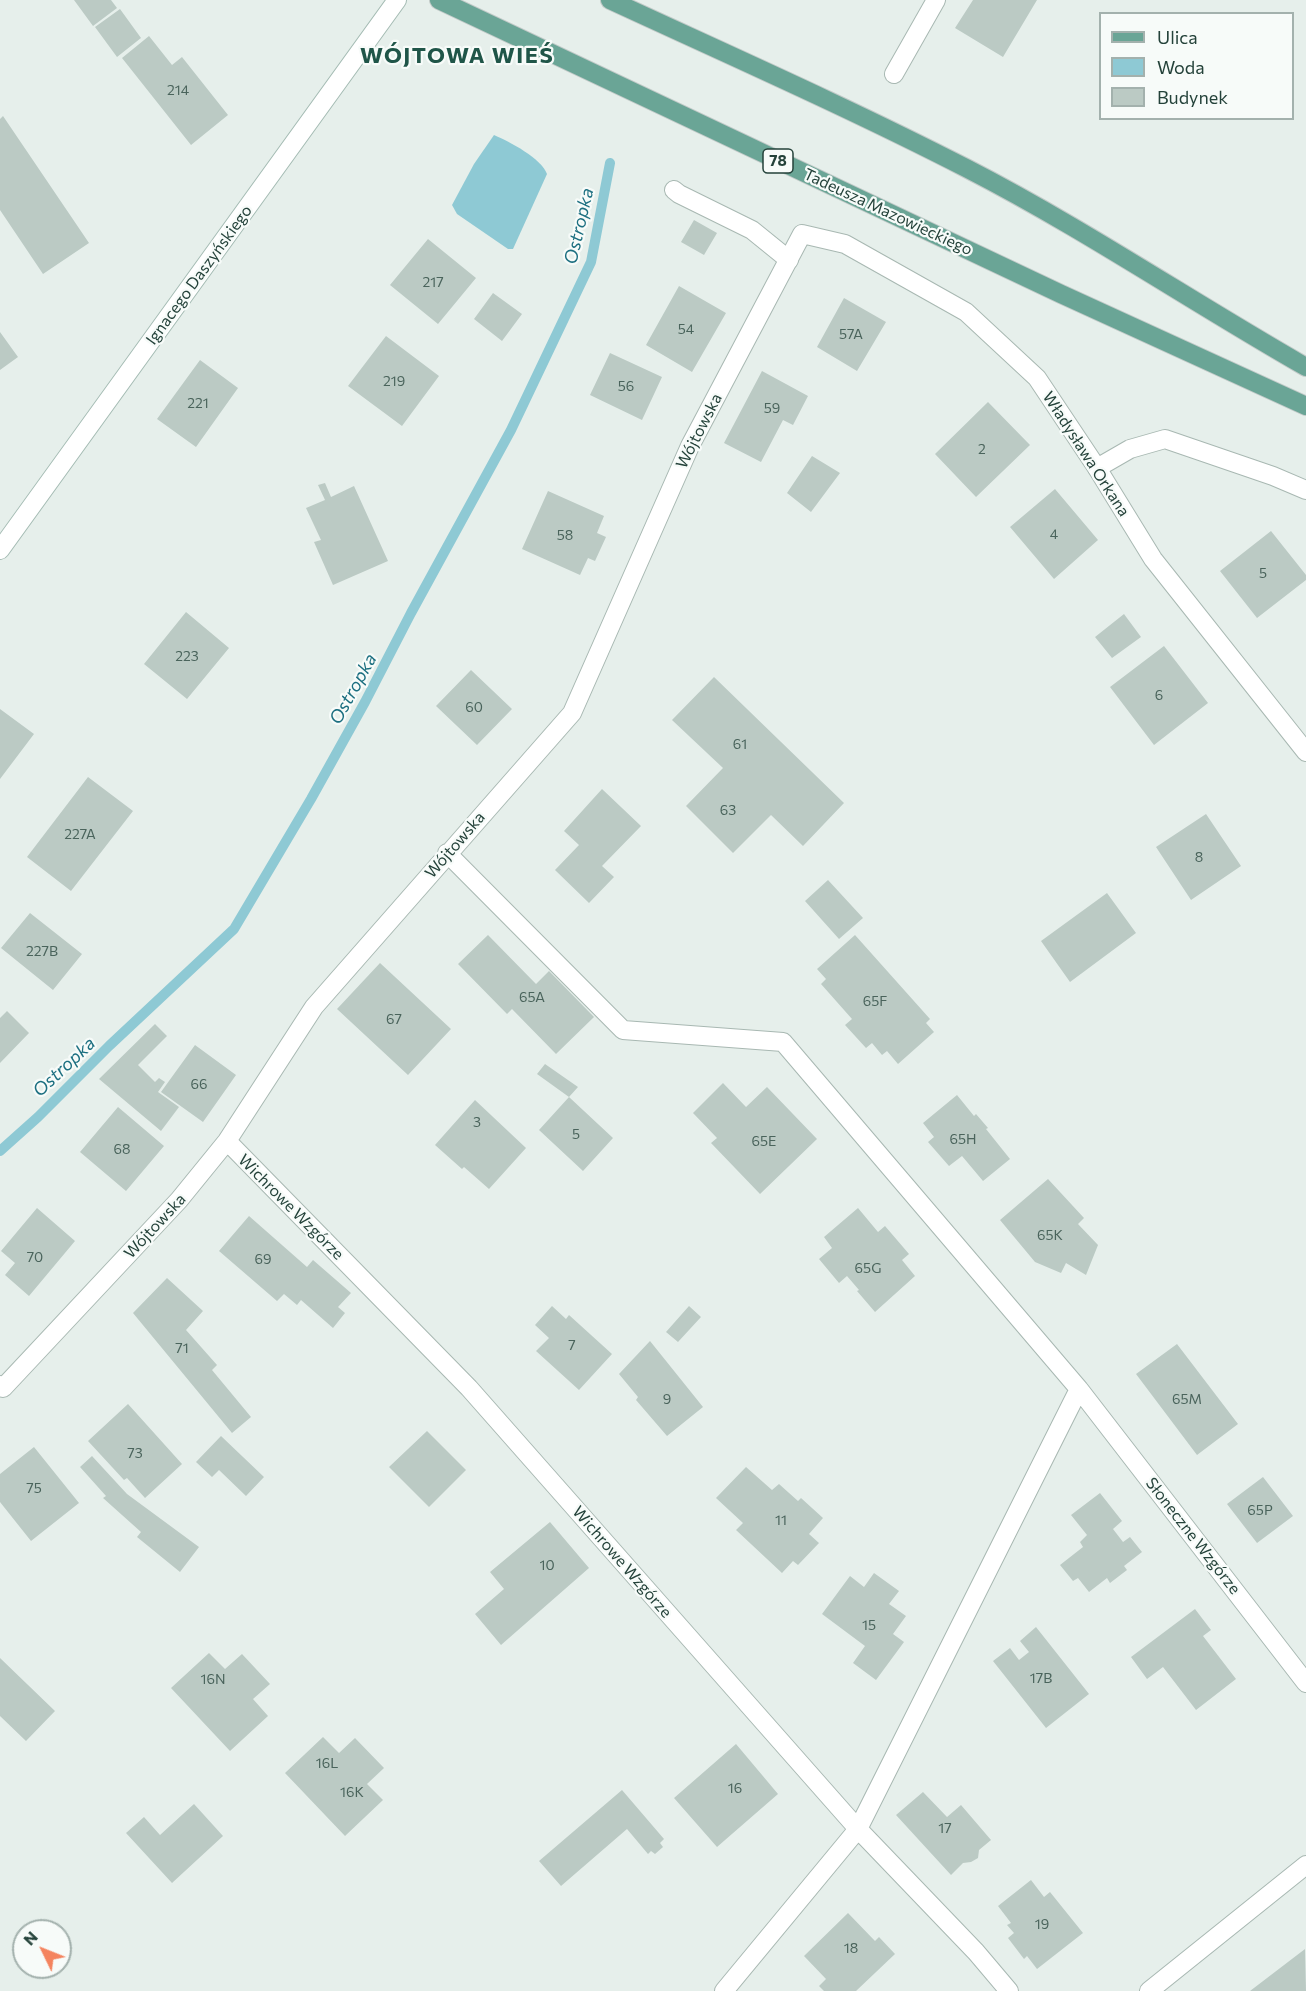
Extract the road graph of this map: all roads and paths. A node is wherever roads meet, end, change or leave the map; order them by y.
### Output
1 (397, 0) edge
2 (439, 0) edge
3 (610, 0) edge
4 (936, 0) edge
5 (894, 74) dead end
6 (674, 190) dead end
7 (802, 234) joint
8 (789, 260) junction
9 (1306, 367) edge
10 (1306, 406) edge
11 (1097, 468) junction
12 (1306, 490) edge
13 (0, 550) edge
14 (1306, 752) edge
15 (447, 853) junction
16 (226, 1141) junction
17 (1, 1388) edge
18 (1079, 1389) junction
19 (1306, 1683) edge
20 (858, 1829) junction
21 (1306, 1865) edge
22 (724, 1991) edge
23 (1009, 1991) edge
24 (1149, 1991) edge

1 - 13 street, Ignacego Daszyńskiego
2 - 10 main road, Tadeusza Mazowieckiego / 78
3 - 9 main road
4 - 5 street
6 - 8 street
7 - 8 street, Wójtowska
7 - 11 street, Władysława Orkana
8 - 15 street, Wójtowska
11 - 12 street
11 - 14 street, Władysława Orkana
15 - 16 street, Wójtowska
15 - 18 street, Słoneczne Wzgórze
16 - 17 street, Wójtowska
16 - 20 street, Wichrowe Wzgórze
18 - 19 street, Słoneczne Wzgórze
18 - 20 street
20 - 22 street
20 - 23 street, Wichrowe Wzgórze
21 - 24 street

